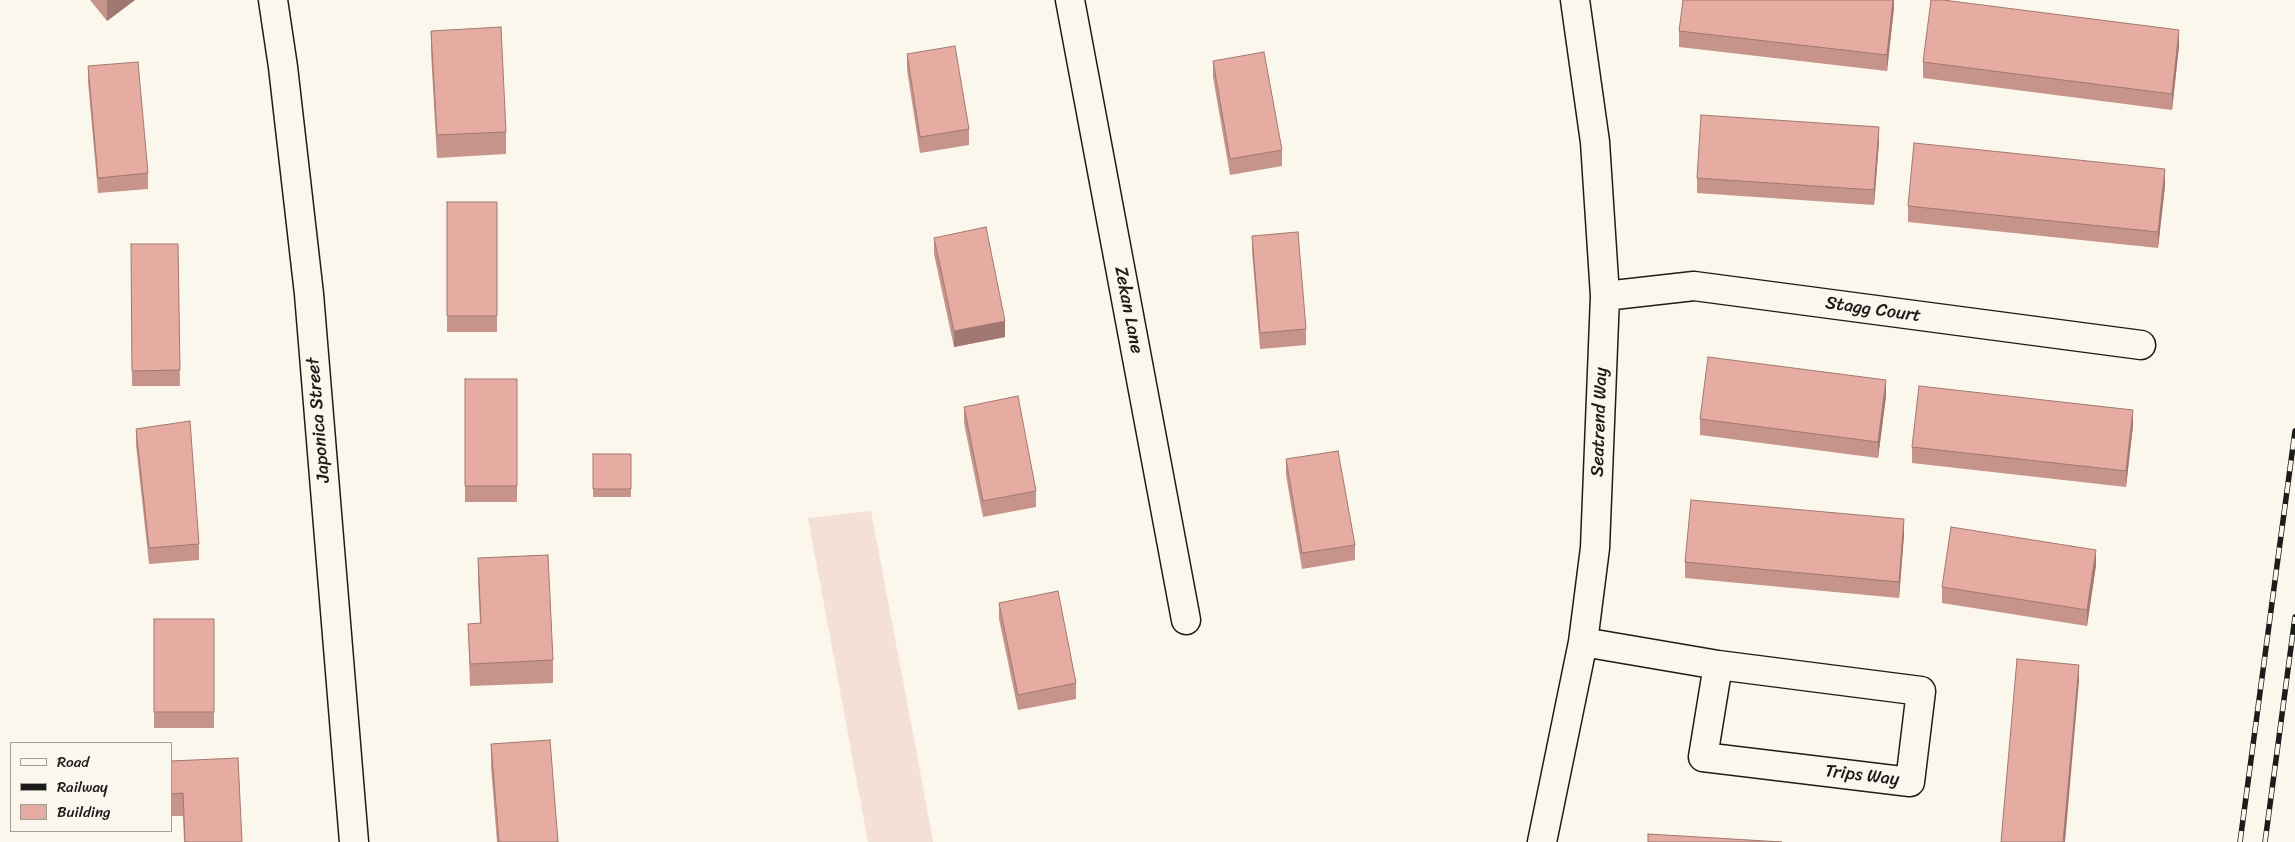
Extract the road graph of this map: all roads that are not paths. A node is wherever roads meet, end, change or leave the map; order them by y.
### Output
1 (273, 0) edge
2 (1070, 0) edge
3 (1575, 0) edge
4 (1605, 296) junction
5 (2141, 345) dead end
6 (1186, 620) dead end
7 (1583, 642) junction
8 (1718, 665) junction
9 (354, 842) edge
10 (1542, 842) edge

1 - 9 street, Japonica Street
2 - 6 street, Zekan Lane
3 - 4 street, Seatrend Way
4 - 5 street, Stagg Court
4 - 7 street, Seatrend Way
7 - 8 street, Trips Way
7 - 10 street, Seatrend Way
8 - 8 street, Trips Way

